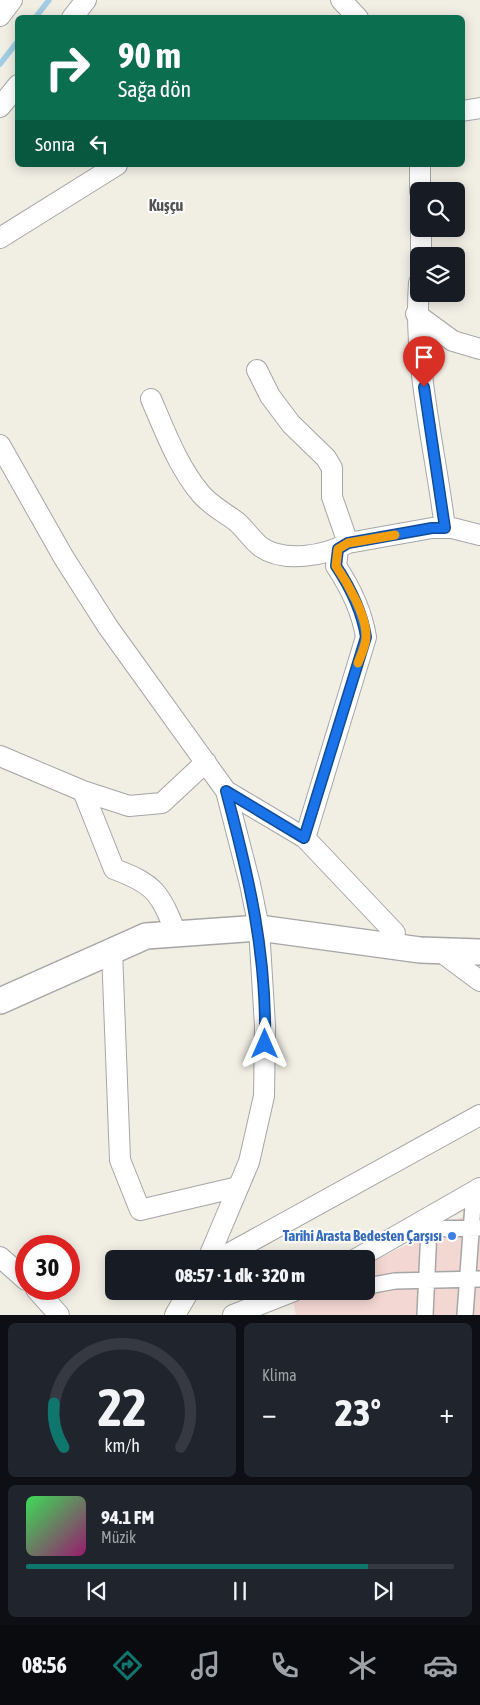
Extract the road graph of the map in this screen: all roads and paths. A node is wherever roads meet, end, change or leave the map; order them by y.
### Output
1 (12, 0) edge
2 (86, 0) edge
3 (341, 0) edge
4 (74, 15) edge
5 (355, 15) edge
6 (0, 16) edge
7 (15, 89) edge
8 (0, 107) edge
9 (480, 108) edge
10 (465, 111) edge
11 (115, 167) edge
12 (420, 167) edge
13 (420, 182) edge
14 (0, 238) edge
15 (417, 302) edge
16 (416, 314) junction
17 (480, 349) edge
18 (257, 370) dead end
19 (151, 400) dead end
20 (0, 445) edge
21 (445, 528) junction
22 (480, 535) edge
23 (343, 546) junction
24 (0, 756) edge
25 (206, 762) junction
26 (83, 791) junction
27 (226, 791) junction
28 (304, 838) junction
29 (259, 928) junction
30 (176, 933) junction
31 (383, 944) junction
32 (437, 950) junction
33 (112, 951) junction
34 (480, 952) edge
35 (480, 981) edge
36 (0, 1001) edge
37 (480, 1116) edge
38 (238, 1187) junction
39 (477, 1189) edge
40 (476, 1228) edge
41 (420, 1229) junction
42 (212, 1250) edge
43 (235, 1250) edge
44 (375, 1250) edge
45 (0, 1257) edge
46 (15, 1270) edge
47 (473, 1279) edge
48 (426, 1280) junction
49 (375, 1285) edge
50 (46, 1300) edge
51 (184, 1300) edge
52 (271, 1300) edge
53 (59, 1315) edge
54 (175, 1315) edge
55 (233, 1315) edge
56 (425, 1315) edge
57 (465, 1315) edge

1 - 6 street
2 - 4 street
3 - 5 street
7 - 8 street
9 - 10 street
11 - 14 street
12 - 13 street
15 - 16 street
16 - 17 street
16 - 21 street
18 - 23 street
19 - 23 street
20 - 25 street
21 - 22 street
21 - 23 street
23 - 28 street
24 - 26 street
25 - 26 street
25 - 27 street
26 - 30 street
27 - 28 street
27 - 29 street
28 - 31 street
29 - 30 street
29 - 31 street
29 - 38 street
30 - 33 street
31 - 32 street
32 - 34 street
32 - 35 street
33 - 36 street
33 - 38 street
37 - 43 street
38 - 42 street
39 - 40 street
39 - 41 street
40 - 41 street
40 - 47 street
41 - 44 street
41 - 48 street
45 - 46 street
47 - 48 street
47 - 57 street
48 - 49 street
48 - 56 street
50 - 53 street
51 - 54 street
52 - 55 street

